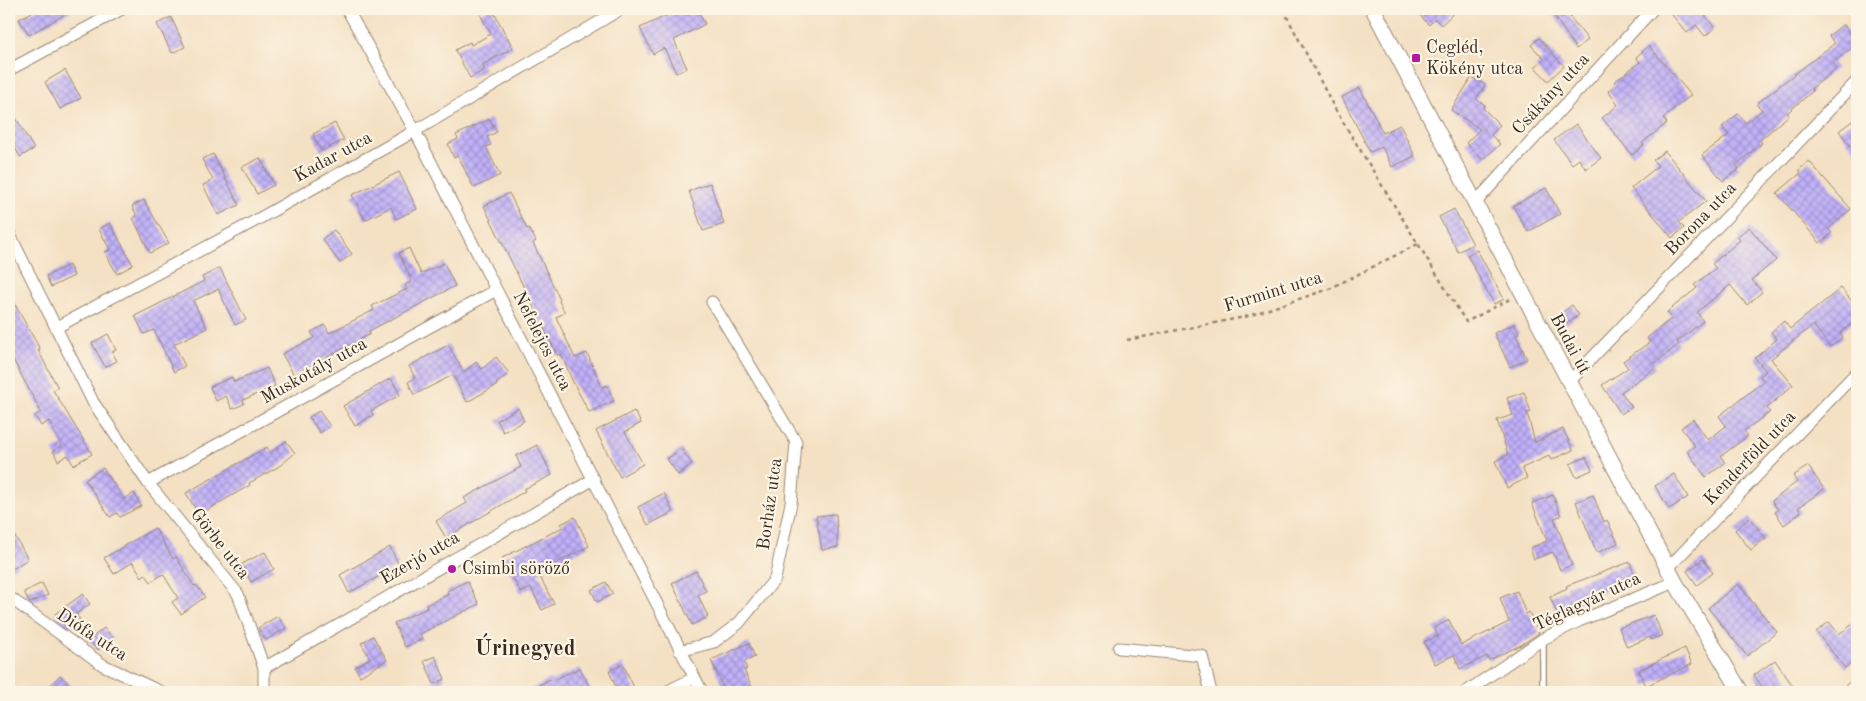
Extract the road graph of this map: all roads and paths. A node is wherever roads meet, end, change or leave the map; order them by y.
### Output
1 (122, 9) edge
2 (347, 9) edge
3 (621, 9) edge
4 (1283, 9) edge
5 (1653, 9) edge
6 (1379, 12) edge
7 (9, 70) edge
8 (1857, 81) edge
9 (415, 131) junction
10 (1475, 203) junction
11 (9, 233) edge
12 (1418, 244) junction
13 (496, 290) junction
14 (1522, 293) junction
15 (712, 302) dead end
16 (57, 327) junction
17 (1127, 340) dead end
18 (1857, 372) edge
19 (1569, 382) junction
20 (594, 479) junction
21 (148, 483) junction
22 (1668, 568) junction
23 (1675, 582) junction
24 (9, 597) edge
25 (1543, 639) junction
26 (1120, 648) dead end
27 (680, 651) junction
28 (264, 668) junction
29 (694, 678) junction
30 (1857, 683) edge
31 (161, 692) edge
32 (264, 692) edge
33 (666, 692) edge
34 (702, 692) edge
35 (1211, 692) edge
36 (1466, 692) edge
37 (1542, 692) edge
38 (1741, 692) edge
39 (1848, 692) edge

1 - 7 street
2 - 9 street, Nefelejcs utca
3 - 9 street, Kadar utca
4 - 12 path
5 - 10 street, Csákány utca
6 - 10 street, Budai út
8 - 19 street, Borona utca
9 - 13 street, Nefelejcs utca
9 - 16 street, Kadar utca
10 - 14 street, Budai út
11 - 16 street, Görbe utca
12 - 14 path
12 - 17 path, Furmint utca
13 - 20 street, Nefelejcs utca
13 - 21 street, Muskotály utca
14 - 19 street, Budai út
15 - 27 street, Borház utca
16 - 21 street, Görbe utca
18 - 22 street, Kenderföld utca
19 - 22 street, Budai út
20 - 27 street, Nefelejcs utca
20 - 28 street, Ezerjó utca
21 - 28 street, Görbe utca
22 - 23 street, Budai út
23 - 25 street, Téglagyár utca
23 - 38 street, Budai út
24 - 31 street, Diófa utca
25 - 36 street, Téglagyár utca
25 - 37 lane
26 - 35 street
27 - 29 street, Nefelejcs utca
28 - 32 street, Görbe utca
29 - 33 street
29 - 34 street, Nefelejcs utca
30 - 39 street

